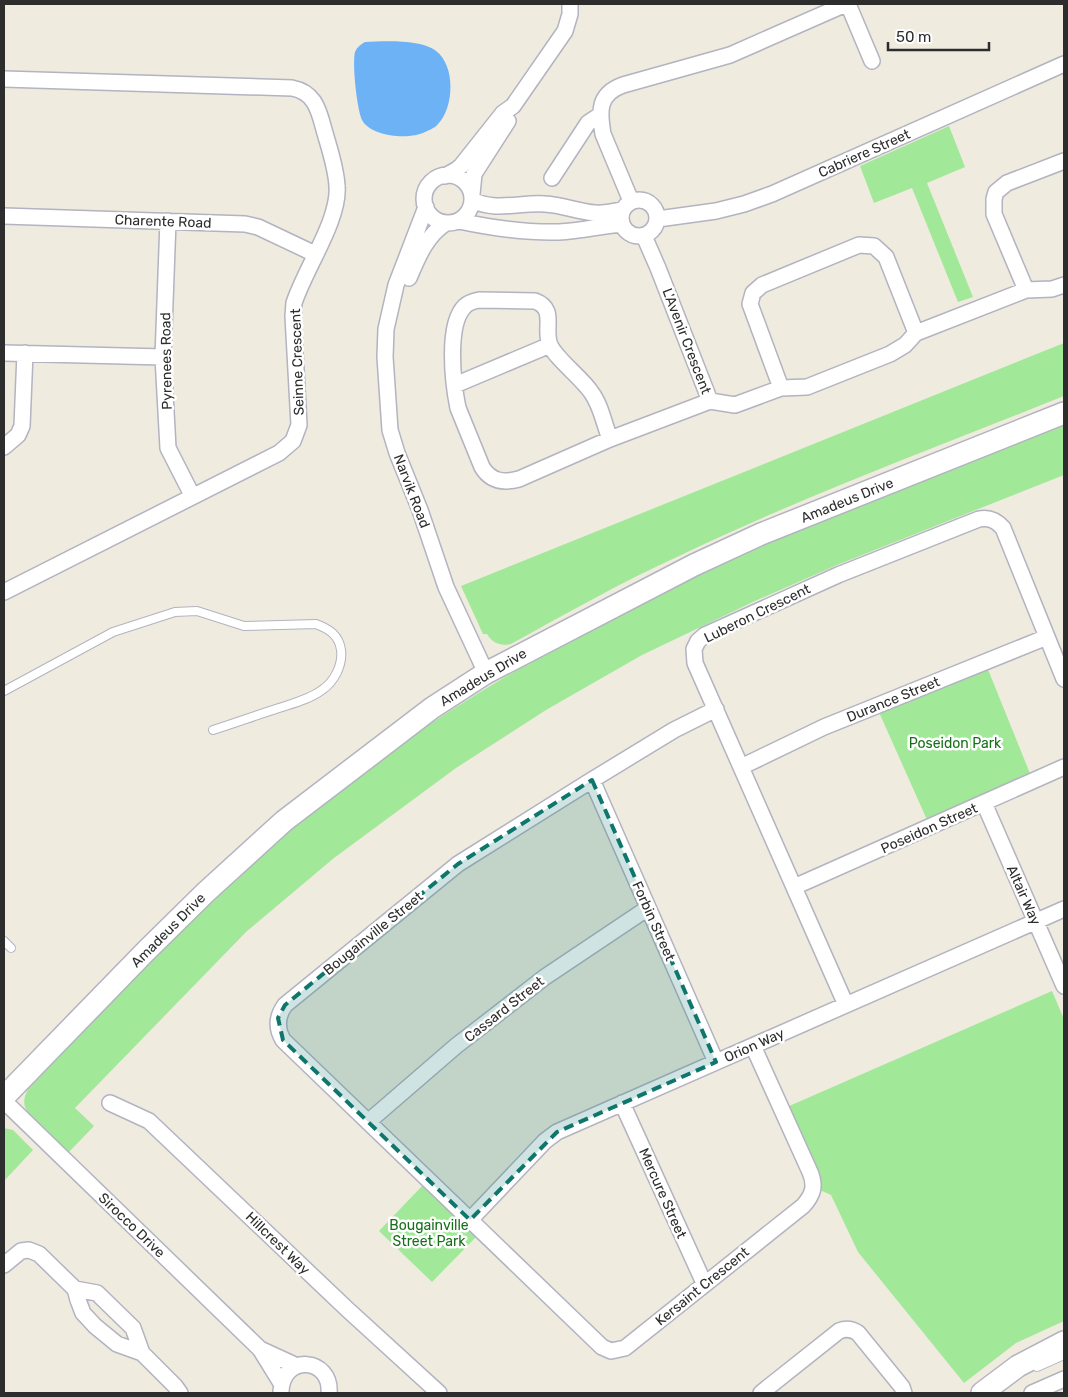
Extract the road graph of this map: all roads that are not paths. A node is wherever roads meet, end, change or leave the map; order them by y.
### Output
1 (570, 4) edge
2 (847, 4) edge
3 (872, 61) dead end
4 (1064, 64) edge
5 (4, 80) edge
6 (513, 106) junction
7 (600, 115) junction
8 (1064, 161) edge
9 (445, 176) junction
10 (552, 178) dead end
11 (472, 197) junction
12 (516, 206) junction
13 (426, 207) junction
14 (625, 212) junction
15 (4, 216) edge
16 (658, 219) junction
17 (168, 221) junction
18 (452, 222) junction
19 (517, 230) junction
20 (644, 236) junction
21 (315, 254) junction
22 (1064, 285) edge
23 (1026, 290) junction
24 (394, 300) junction
25 (916, 333) junction
26 (550, 345) junction
27 (4, 353) edge
28 (25, 354) junction
29 (163, 357) junction
30 (455, 385) junction
31 (781, 388) junction
32 (710, 401) junction
33 (1064, 412) edge
34 (610, 439) junction
35 (4, 447) edge
36 (192, 495) junction
37 (4, 592) edge
38 (1047, 637) junction
39 (486, 673) junction
40 (1064, 679) edge
41 (4, 691) edge
42 (716, 709) junction
43 (213, 730) dead end
44 (742, 767) junction
45 (1064, 767) edge
46 (592, 780) junction
47 (984, 804) junction
48 (794, 887) junction
49 (648, 908) junction
50 (1064, 909) edge
51 (1036, 922) junction
52 (4, 941) edge
53 (11, 948) dead end
54 (1064, 986) edge
55 (846, 1005) junction
56 (752, 1046) junction
57 (716, 1062) junction
58 (4, 1099) edge
59 (110, 1103) dead end
60 (622, 1103) junction
61 (368, 1122) junction
62 (470, 1220) junction
63 (4, 1265) edge
64 (704, 1283) junction
65 (75, 1289) junction
66 (1064, 1342) edge
67 (260, 1349) junction
68 (142, 1353) junction
69 (1064, 1355) edge
70 (297, 1366) junction
71 (1009, 1373) junction
72 (1064, 1379) edge
73 (281, 1390) edge
74 (180, 1393) edge
75 (329, 1393) edge
76 (439, 1393) edge
77 (761, 1393) edge
78 (904, 1393) edge
79 (982, 1393) edge
80 (1032, 1393) edge

1 - 6 street
2 - 3 street
2 - 7 street
4 - 16 street, Cabriere Street
5 - 21 street, Seinne Crescent
6 - 9 street
6 - 11 street
7 - 10 street
7 - 14 street
8 - 23 street
9 - 11 street
9 - 13 street
11 - 12 street
11 - 18 street
12 - 14 street
12 - 19 street
13 - 18 street
13 - 24 street, Narvik Road
14 - 16 street
14 - 19 street
14 - 20 street
15 - 17 street, Charente Road
16 - 20 street
17 - 21 street, Charente Road
17 - 29 street, Pyrenees Road
18 - 19 street
18 - 24 street, Narvik Road
20 - 32 street, L'Avenir Crescent
21 - 36 street, Seinne Crescent
22 - 23 street, L'Avenir Crescent
23 - 25 street, L'Avenir Crescent
24 - 39 street, Narvik Road
25 - 31 street, L'Avenir Crescent
25 - 31 street
26 - 30 street
26 - 30 street
26 - 34 street
27 - 28 street
28 - 29 street
28 - 35 street
29 - 36 street, Pyrenees Road
30 - 34 street
31 - 32 street, L'Avenir Crescent
32 - 34 street
33 - 39 street, Amadeus Drive
36 - 37 street, Seinne Crescent
38 - 40 street, Luberon Crescent
38 - 42 street, Luberon Crescent
38 - 44 street, Durance Street
39 - 58 street, Amadeus Drive
41 - 43 lane
42 - 44 street, Luberon Crescent
42 - 46 street, Bougainville Street
44 - 48 street, Luberon Crescent
45 - 47 street, Poseidon Street
46 - 49 street, Forbin Street
46 - 61 street, Bougainville Street
47 - 48 street, Poseidon Street
47 - 51 street, Altair Way
48 - 55 street, Luberon Crescent
49 - 57 street, Forbin Street
49 - 61 street, Cassard Street
50 - 51 street, Orion Way
51 - 54 street, Altair Way
51 - 55 street, Orion Way
52 - 53 lane
55 - 56 street, Orion Way
56 - 57 street, Orion Way
56 - 64 street, Kersaint Crescent
57 - 60 street, Orion Way
58 - 67 street, Sirocco Drive
59 - 76 street, Hillcrest Way
60 - 62 street, Orion Way
60 - 64 street, Mercure Street
61 - 62 street, Bougainville Street
62 - 64 street, Kersaint Crescent
63 - 65 street
65 - 68 street
65 - 68 street
66 - 71 street
67 - 70 street, Sirocco Drive
67 - 73 street, Sirocco Drive
68 - 74 street
69 - 71 lane
70 - 73 street
70 - 75 street, Sirocco Drive
71 - 79 street
72 - 80 street
77 - 78 street

